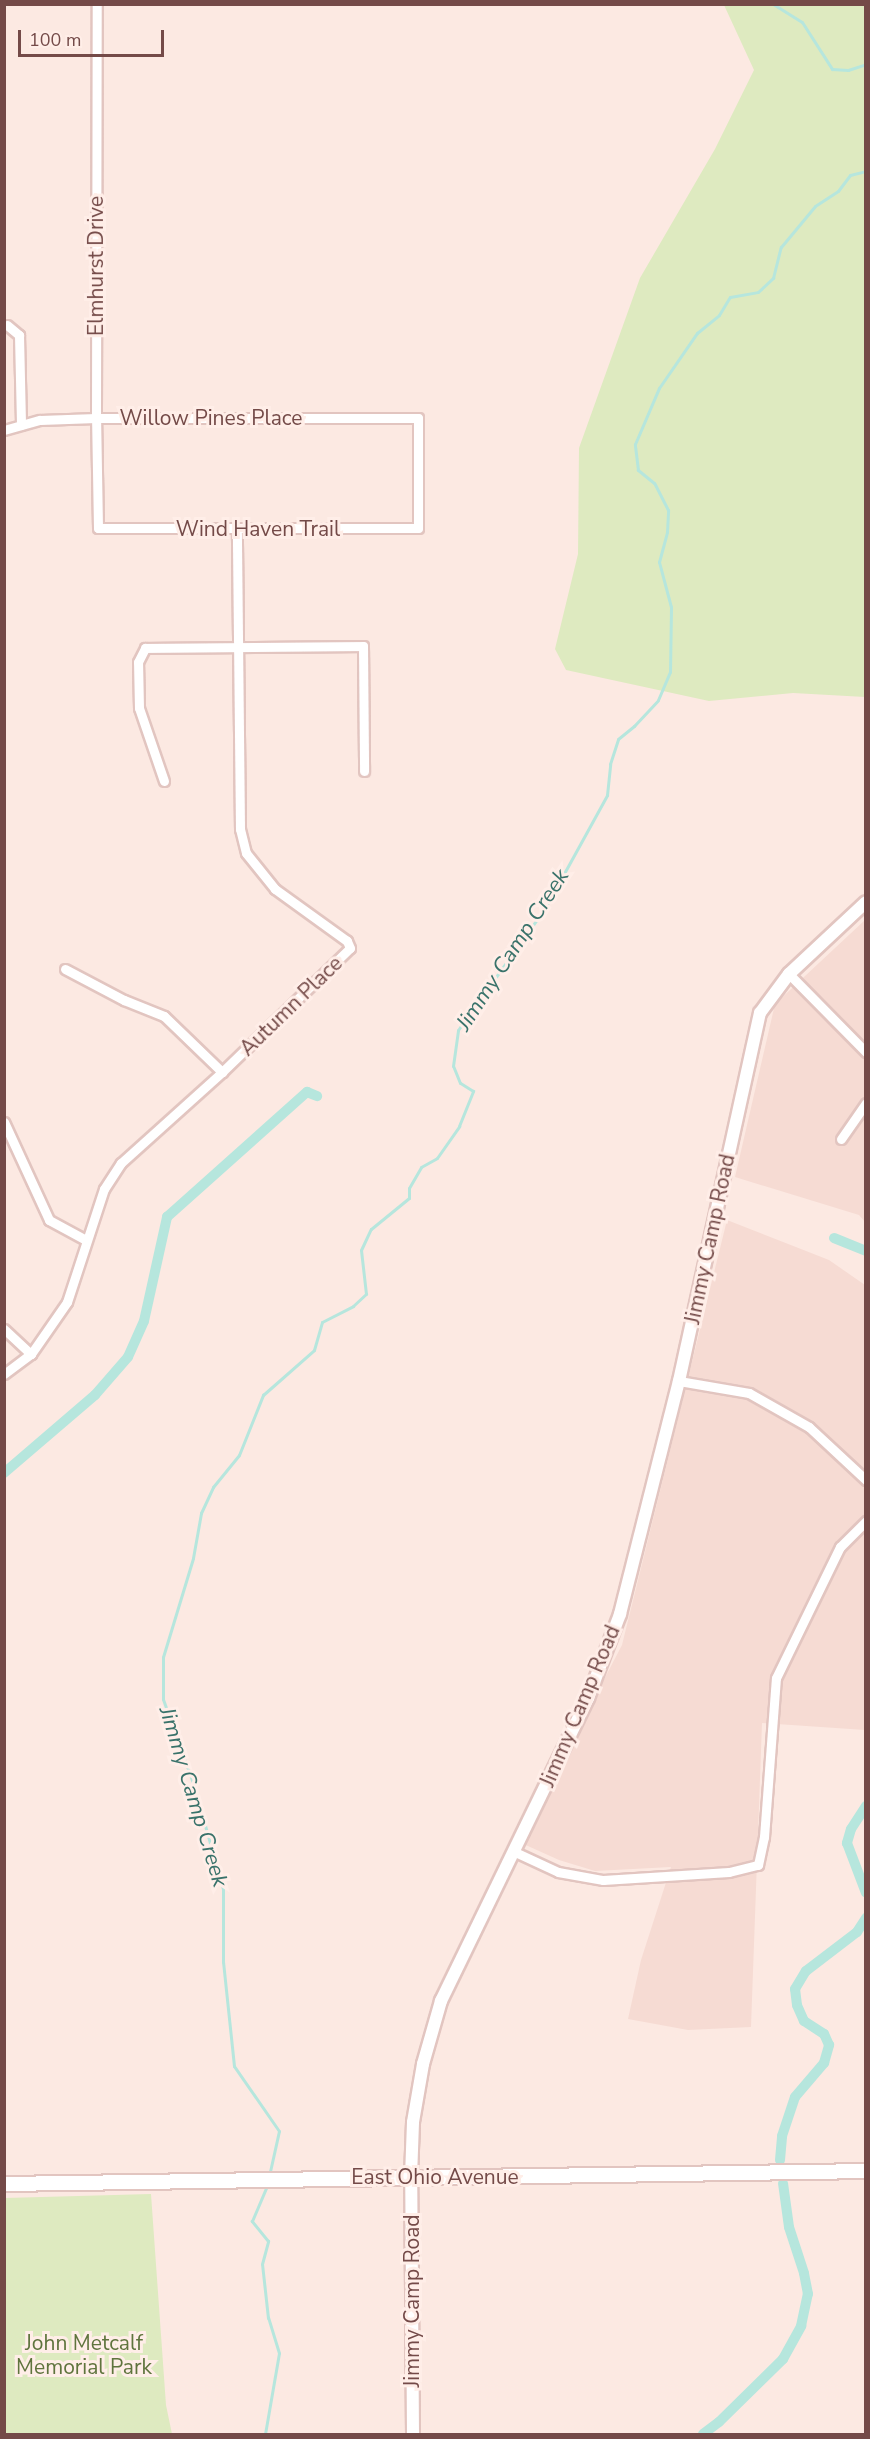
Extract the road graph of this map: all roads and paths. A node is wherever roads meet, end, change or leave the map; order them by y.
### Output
1 (97, 4) edge
2 (6, 325) dead end
3 (96, 418) junction
4 (21, 425) junction
5 (4, 430) edge
6 (98, 528) joint
7 (418, 528) joint
8 (237, 529) junction
9 (237, 649) junction
10 (364, 771) dead end
11 (164, 781) dead end
12 (866, 903) edge
13 (65, 969) dead end
14 (789, 974) junction
15 (866, 1052) edge
16 (222, 1072) junction
17 (866, 1103) edge
18 (4, 1122) edge
19 (841, 1138) dead end
20 (86, 1240) junction
21 (4, 1329) edge
22 (31, 1354) junction
23 (4, 1374) edge
24 (679, 1381) junction
25 (866, 1480) edge
26 (866, 1521) edge
27 (514, 1852) junction
28 (866, 2170) edge
29 (411, 2177) junction
30 (4, 2184) edge
31 (413, 2434) edge

1 - 3 street, Elmhurst Drive
2 - 4 street
3 - 4 street, Willow Pines Place
3 - 6 street, Elmhurst Drive
3 - 7 street, Willow Pines Place
4 - 5 street, Willow Pines Place
6 - 8 street, Wind Haven Trail
7 - 8 street, Wind Haven Trail
8 - 9 street, Autumn Place
9 - 10 street
9 - 11 street
9 - 16 street, Autumn Place
12 - 14 street, Jimmy Camp Road
13 - 16 street
14 - 15 street
14 - 24 street, Jimmy Camp Road
16 - 20 street, Autumn Place
17 - 19 street
18 - 20 street
20 - 22 street, Autumn Place
21 - 22 street
22 - 23 street, Autumn Place
24 - 25 street
24 - 27 street, Jimmy Camp Road
26 - 27 street
27 - 29 street, Jimmy Camp Road
28 - 29 main road, East Ohio Avenue
29 - 30 main road, East Ohio Avenue
29 - 31 street, Jimmy Camp Road

